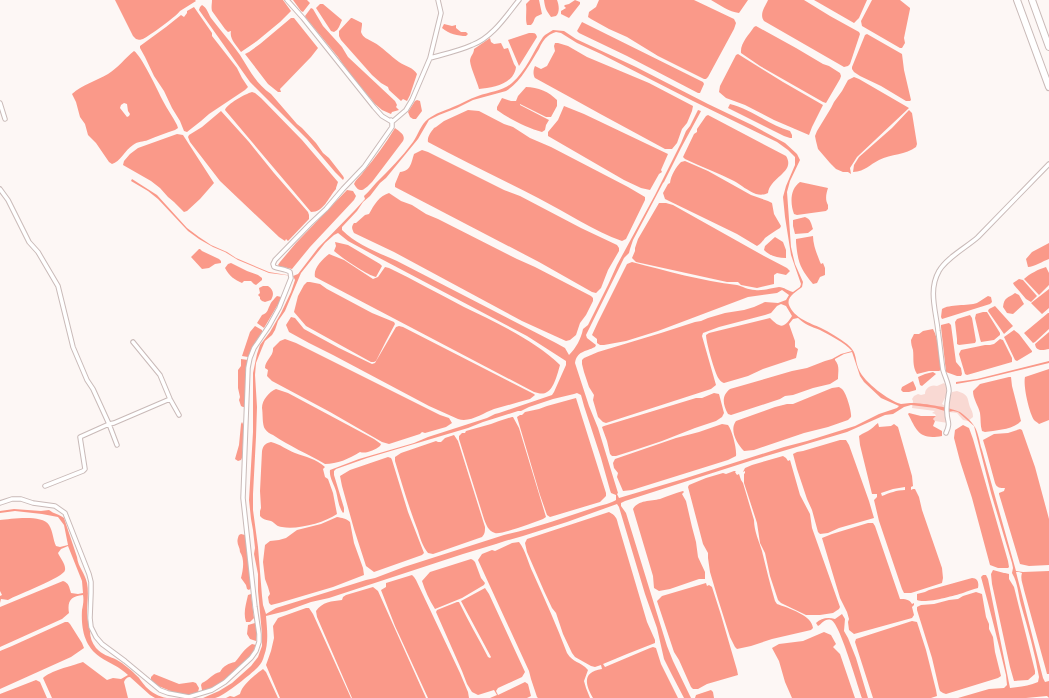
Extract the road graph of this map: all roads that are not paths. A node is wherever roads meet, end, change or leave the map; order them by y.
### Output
1 (287, 0) edge
2 (438, 0) edge
3 (519, 0) edge
4 (1017, 0) edge
5 (1032, 0) edge
6 (1049, 47) edge
7 (430, 58) junction
8 (1049, 87) edge
9 (0, 103) edge
10 (5, 119) dead end
11 (392, 121) junction
12 (1049, 164) edge
13 (0, 189) edge
14 (133, 342) dead end
15 (170, 399) junction
16 (179, 415) dead end
17 (109, 424) junction
18 (946, 433) dead end
19 (117, 445) dead end
20 (45, 486) dead end
21 (0, 503) edge

1 - 11 street
2 - 7 street
3 - 7 street
4 - 8 main road
5 - 6 main road
7 - 11 street
9 - 10 street
11 - 21 street
12 - 18 street
13 - 17 street
14 - 15 street
15 - 16 street
15 - 17 street
17 - 19 street
17 - 20 street

